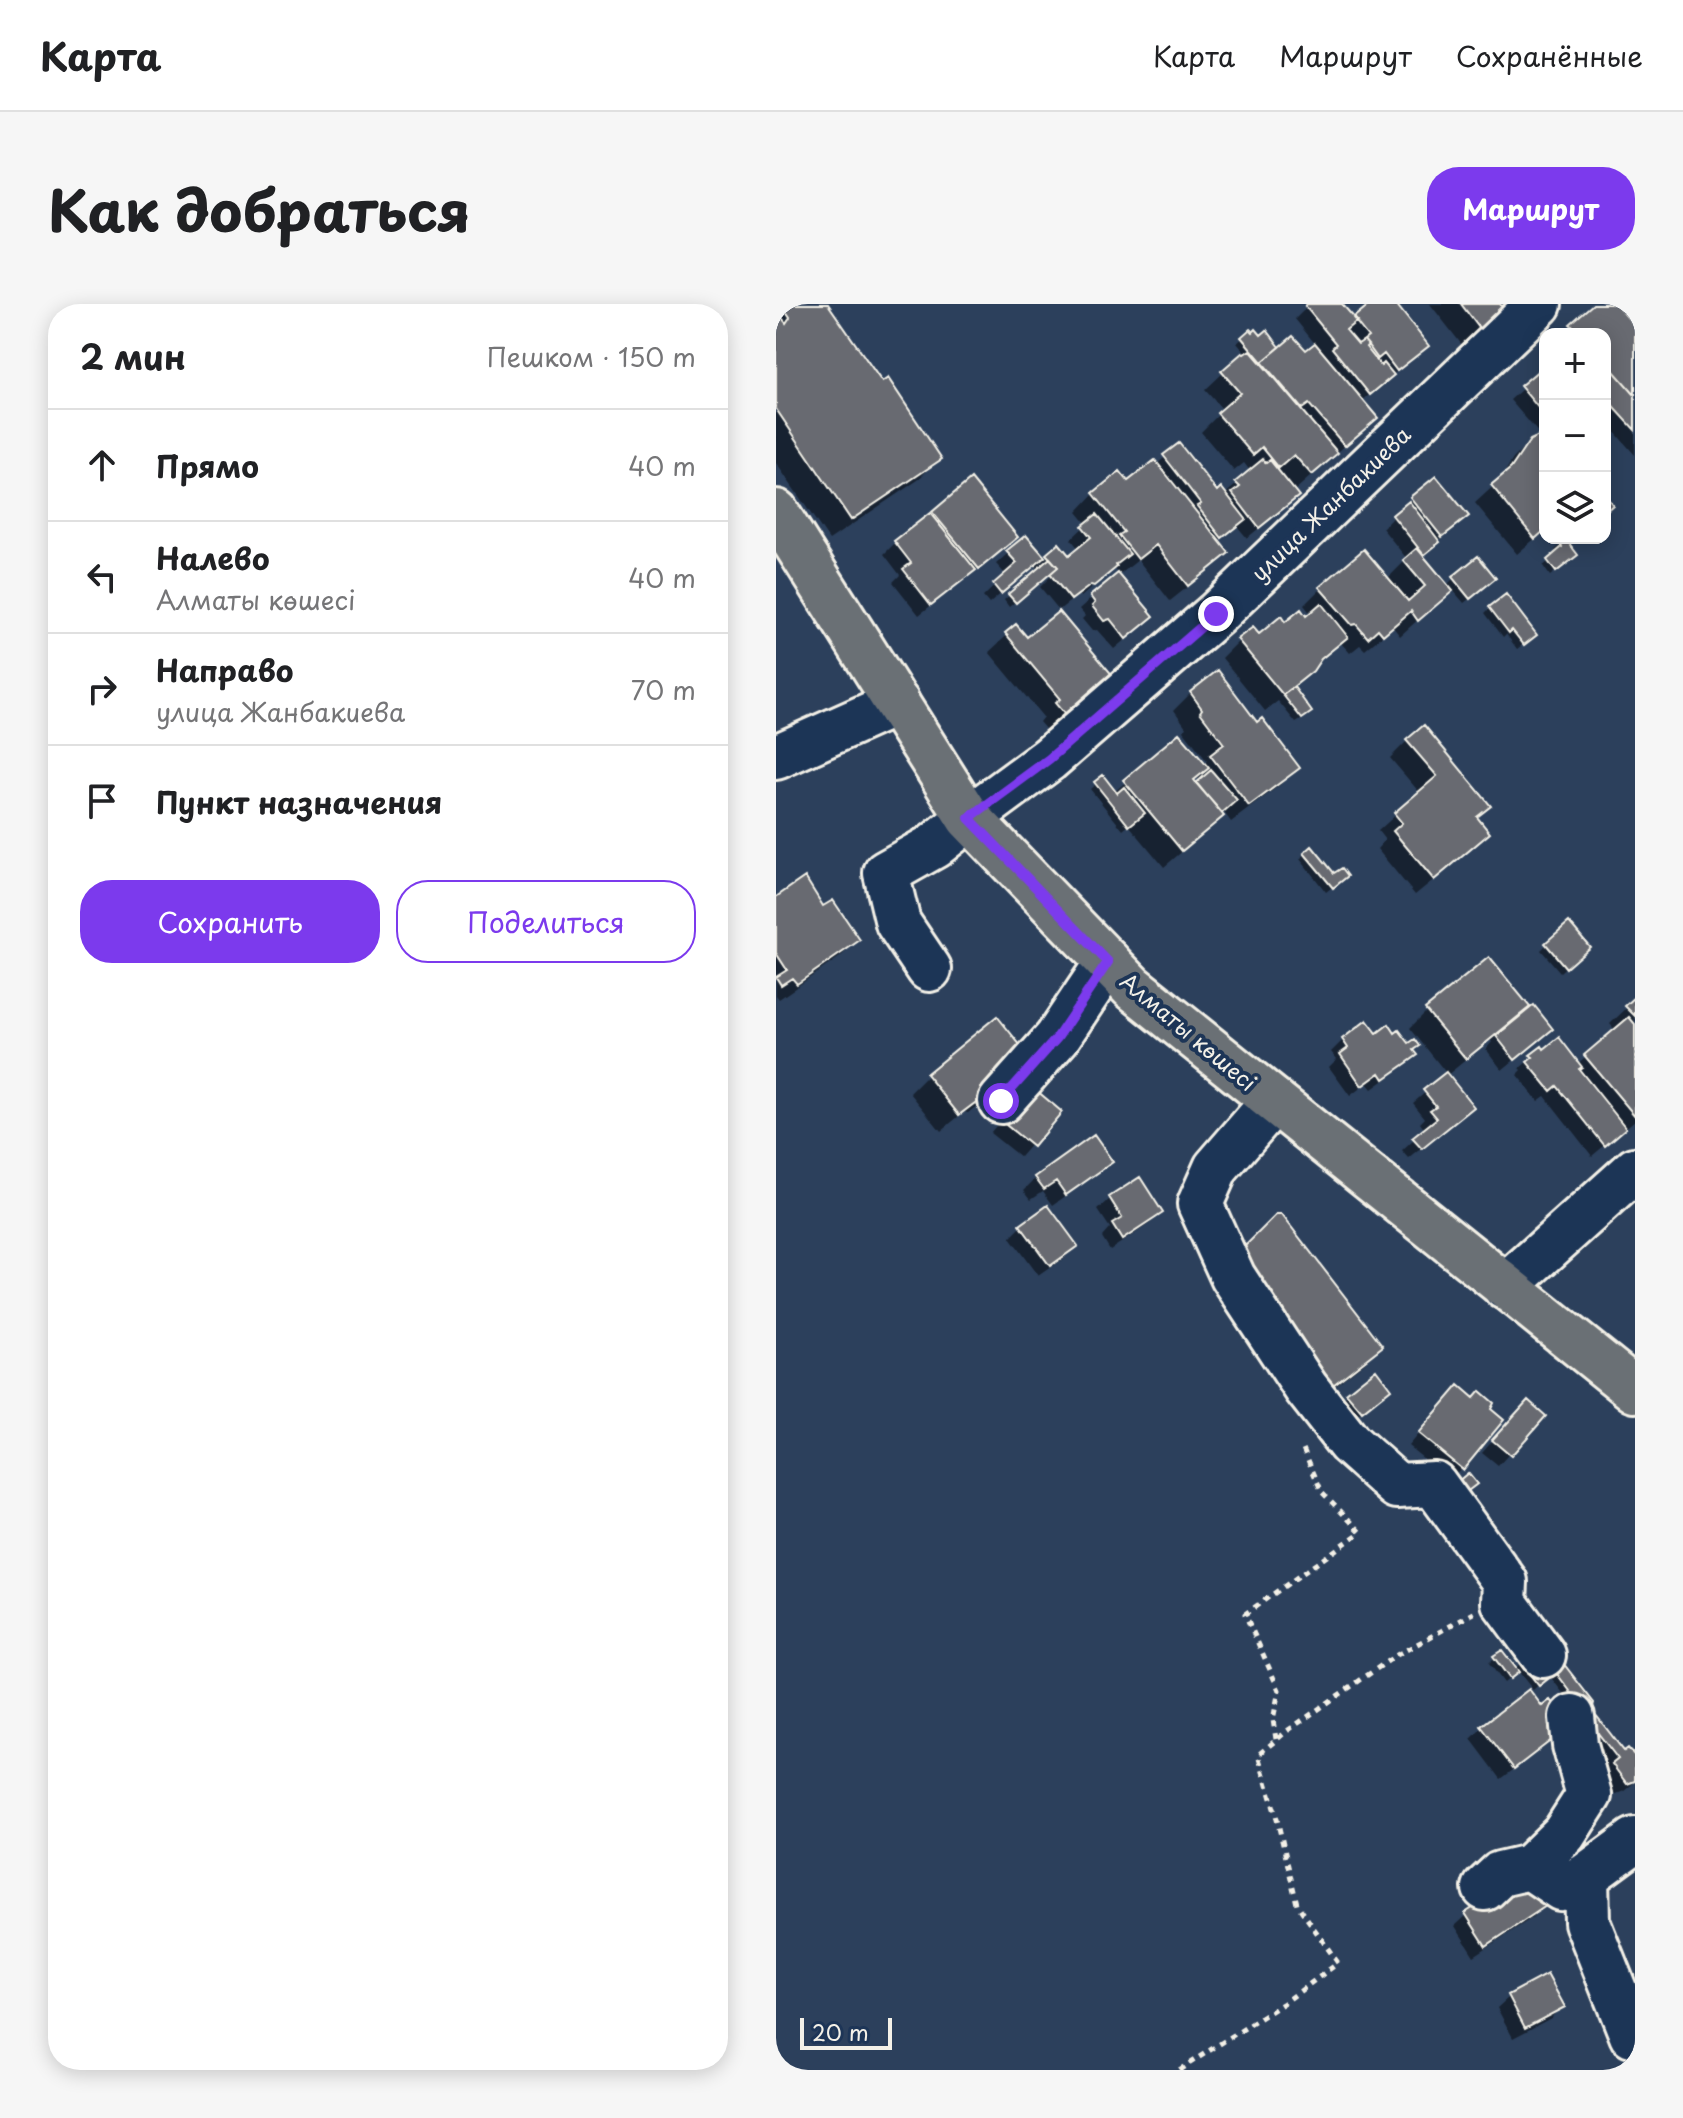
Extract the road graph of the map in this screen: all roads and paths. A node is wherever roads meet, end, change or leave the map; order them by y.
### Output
1 (1539, 304) edge
2 (776, 512) edge
3 (897, 703) junction
4 (776, 757) edge
5 (969, 818) junction
6 (1108, 962) junction
7 (929, 969) dead end
8 (1001, 1101) dead end
9 (1274, 1101) junction
10 (1635, 1170) edge
11 (1505, 1287) junction
12 (1635, 1390) edge
13 (1311, 1395) junction
14 (1504, 1602) junction
15 (1543, 1655) dead end
16 (1572, 1717) dead end
17 (1276, 1740) junction
18 (1635, 1840) edge
19 (1530, 1867) junction
20 (1586, 1876) junction
21 (1485, 1888) dead end
22 (1632, 2035) dead end
23 (1179, 2070) edge

1 - 5 street, улица Жанбакиева
2 - 3 main road, Алматы көшесі
3 - 4 street
3 - 5 main road, Алматы көшесі
5 - 6 main road, Алматы көшесі
5 - 7 street, улица Жанбакиева
6 - 8 street
6 - 9 main road, Алматы көшесі
9 - 11 main road, Алматы көшесі
9 - 13 street
10 - 11 street
11 - 12 main road, Алматы көшесі
13 - 14 street
13 - 17 path
14 - 15 street
14 - 17 path
16 - 19 street
17 - 23 path
18 - 20 street
19 - 20 street
19 - 21 street
20 - 22 street

